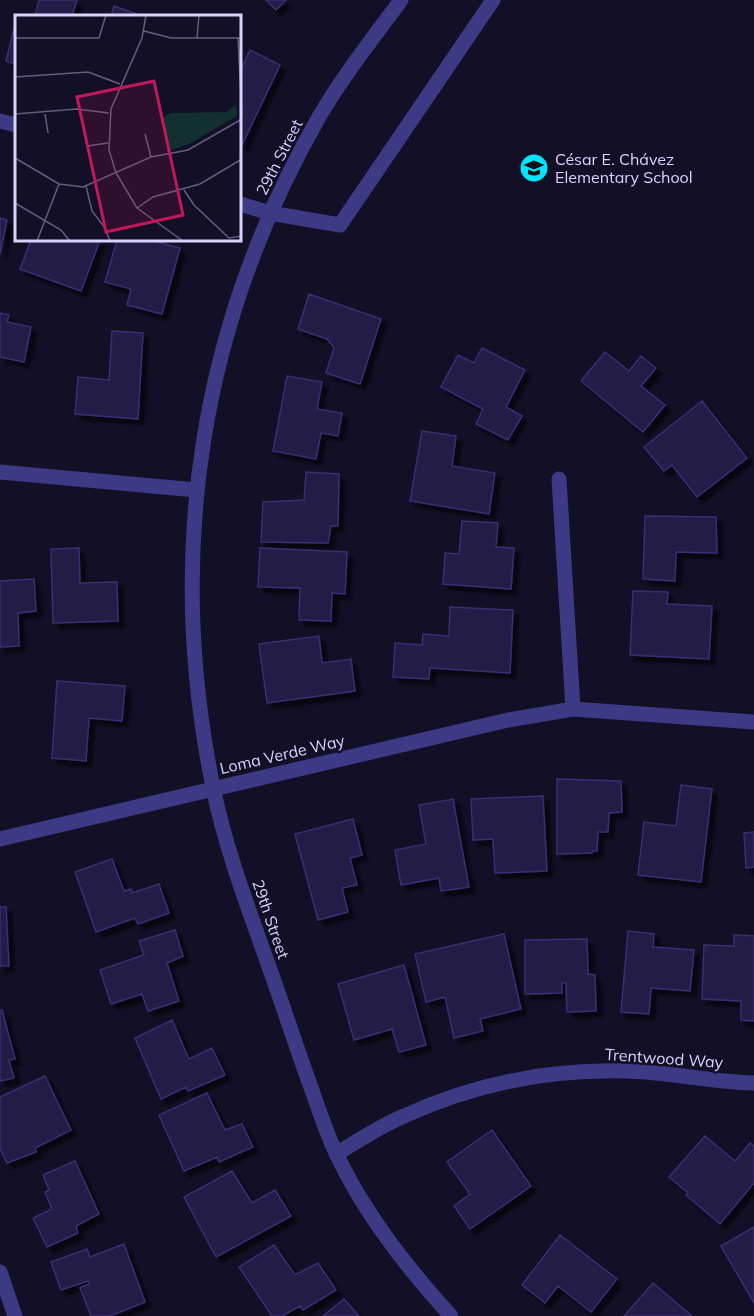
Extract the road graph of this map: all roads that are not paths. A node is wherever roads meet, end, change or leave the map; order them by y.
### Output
1 (401, 0) edge
2 (493, 0) edge
3 (0, 121) edge
4 (15, 125) edge
5 (242, 205) edge
6 (270, 213) junction
7 (0, 472) edge
8 (560, 479) dead end
9 (196, 490) junction
10 (573, 709) junction
11 (754, 722) edge
12 (213, 789) junction
13 (0, 839) edge
14 (754, 1083) edge
15 (336, 1154) junction
16 (0, 1272) edge
17 (15, 1316) edge
18 (451, 1316) edge

1 - 6 street, 29th Street
2 - 6 street
3 - 4 street
5 - 6 street
6 - 9 street, 29th Street
7 - 9 street
8 - 10 street
9 - 12 street, 29th Street
10 - 11 street, Loma Verde Way
10 - 12 street, Loma Verde Way
12 - 13 street, Loma Verde Way
12 - 15 street, 29th Street
14 - 15 street, Trentwood Way
15 - 18 street, 29th Street
16 - 17 street

